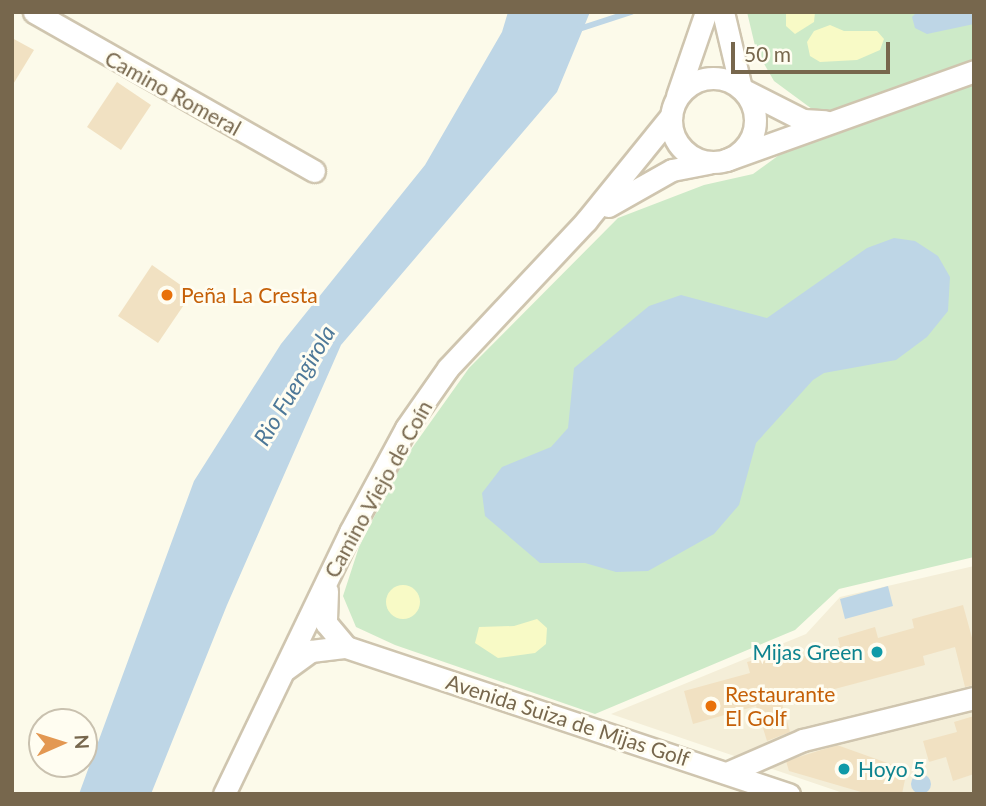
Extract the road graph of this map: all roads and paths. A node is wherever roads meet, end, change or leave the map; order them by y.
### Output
1 (34, 12) edge
2 (706, 12) edge
3 (723, 12) edge
4 (974, 71) edge
5 (742, 89) junction
6 (673, 109) junction
7 (838, 121) junction
8 (719, 161) junction
9 (314, 171) dead end
10 (586, 221) junction
11 (330, 575) junction
12 (346, 647) junction
13 (282, 673) junction
14 (974, 698) edge
15 (727, 773) junction
16 (223, 794) edge
17 (789, 794) edge

1 - 9 street, Camino Romeral
2 - 6 street, Camino Viejo de Coín
3 - 5 street
4 - 7 street, Camino Viejo de Coín
5 - 6 street
5 - 7 street
5 - 8 street
6 - 8 street
6 - 10 street, Camino Viejo de Coín
7 - 8 street, Camino Viejo de Coín
8 - 10 street, Camino Viejo de Coín
10 - 11 street, Camino Viejo de Coín
11 - 12 street
11 - 13 street, Camino Viejo de Coín
12 - 13 street, Avenida Suiza de Mijas Golf
12 - 15 street, Avenida Suiza de Mijas Golf
13 - 16 street, Camino Viejo de Coín
14 - 15 street
15 - 17 street, Avenida Suiza de Mijas Golf

